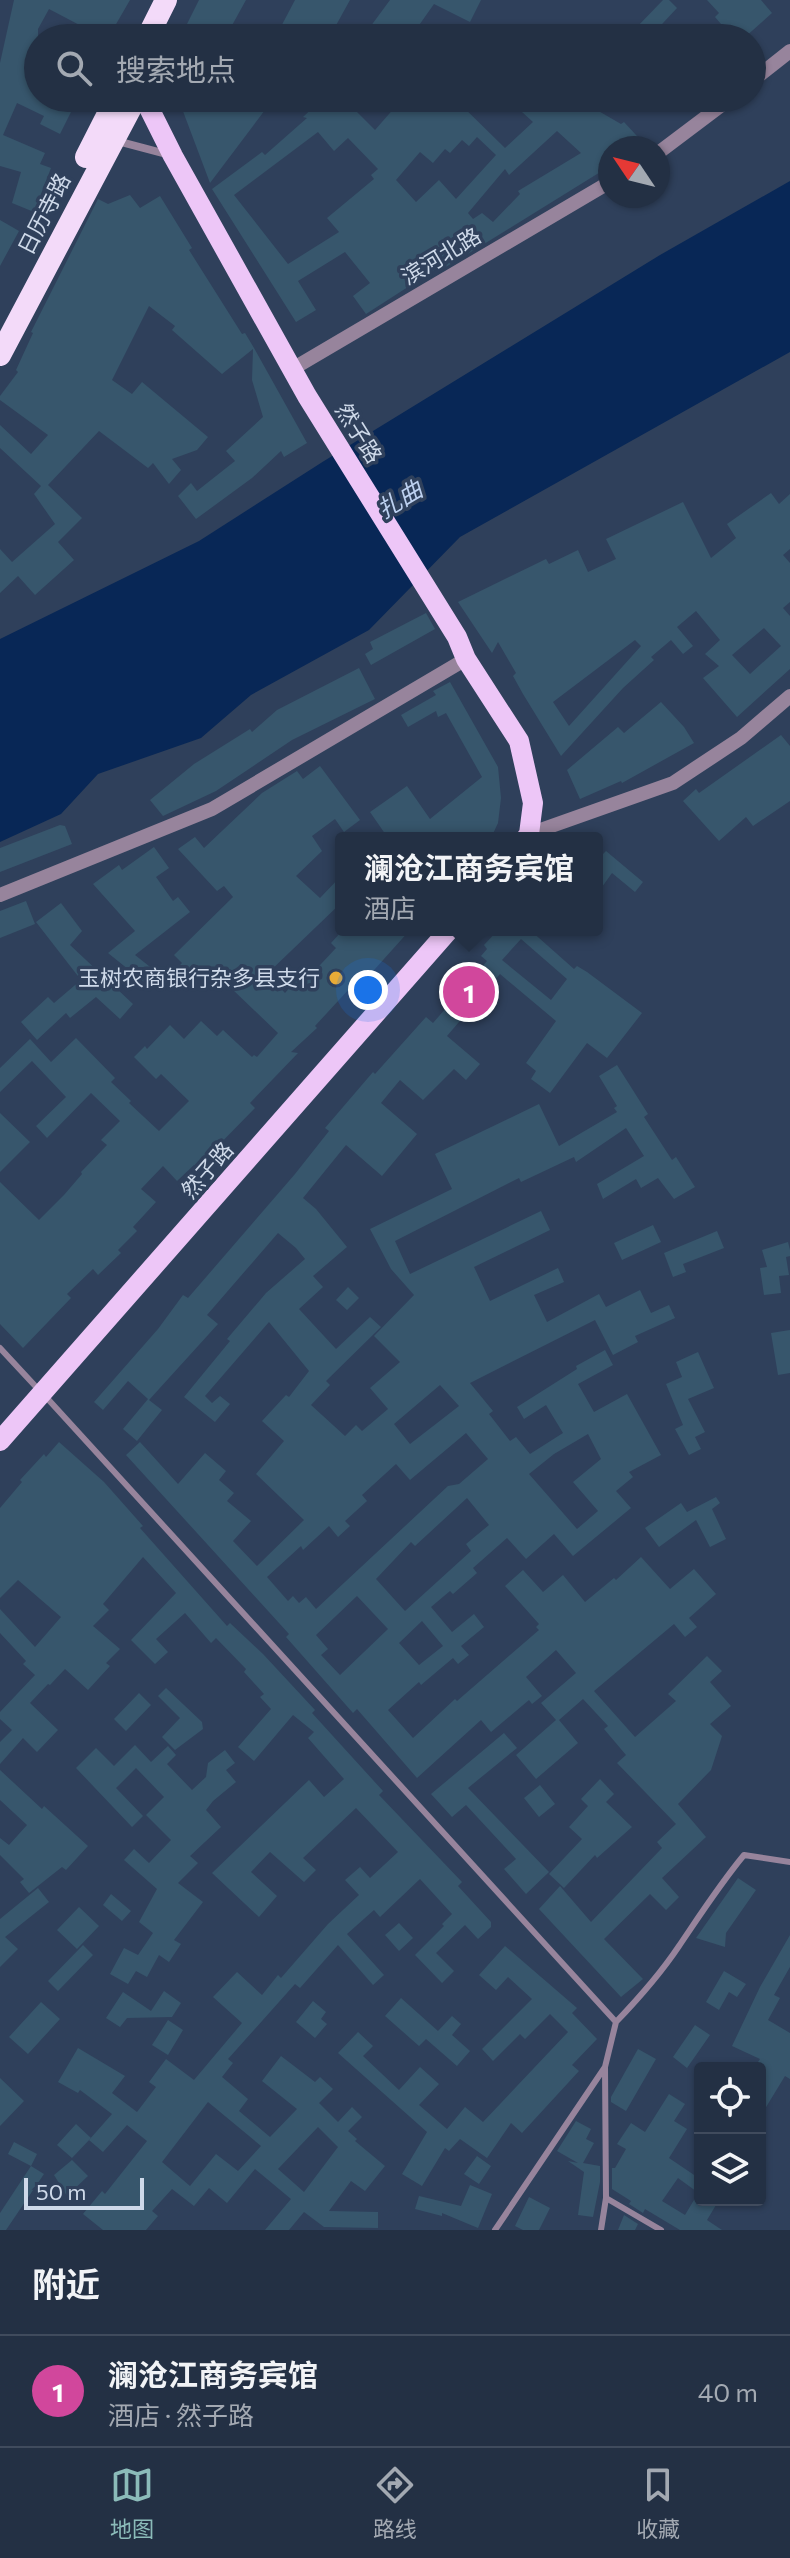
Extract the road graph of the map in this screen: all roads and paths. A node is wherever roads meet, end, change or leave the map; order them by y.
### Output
1 (166, 0) edge
2 (154, 24) edge
3 (790, 51) edge
4 (766, 70) edge
5 (112, 112) edge
6 (125, 112) edge
7 (151, 112) edge
8 (712, 112) edge
9 (104, 138) junction
10 (670, 144) edge
11 (173, 156) junction
12 (598, 189) edge
13 (0, 322) edge
14 (0, 355) edge
15 (294, 368) junction
16 (466, 659) junction
17 (790, 696) edge
18 (529, 832) edge
19 (539, 832) edge
20 (0, 895) edge
21 (444, 936) edge
22 (0, 1348) edge
23 (42, 1394) junction
24 (0, 1441) edge
25 (790, 1862) edge
26 (616, 2022) junction
27 (605, 2067) junction
28 (606, 2198) junction
29 (495, 2230) edge
30 (601, 2230) edge
31 (661, 2230) edge

1 - 2 highway
3 - 4 street
5 - 9 highway, 日历寺路
6 - 9 highway, 日历寺路
7 - 11 main road, 然子路
8 - 10 street
9 - 11 street
9 - 13 highway, 日历寺路
9 - 14 highway, 日历寺路
11 - 15 main road, 然子路
12 - 15 street, 滨河北路
15 - 16 main road, 然子路
16 - 18 main road, 然子路
16 - 20 street
17 - 19 street
21 - 23 main road, 然子路
22 - 23 lane
23 - 24 main road, 然子路
23 - 26 lane
25 - 26 lane
26 - 27 lane
27 - 28 lane
27 - 29 lane
28 - 30 lane
28 - 31 lane

